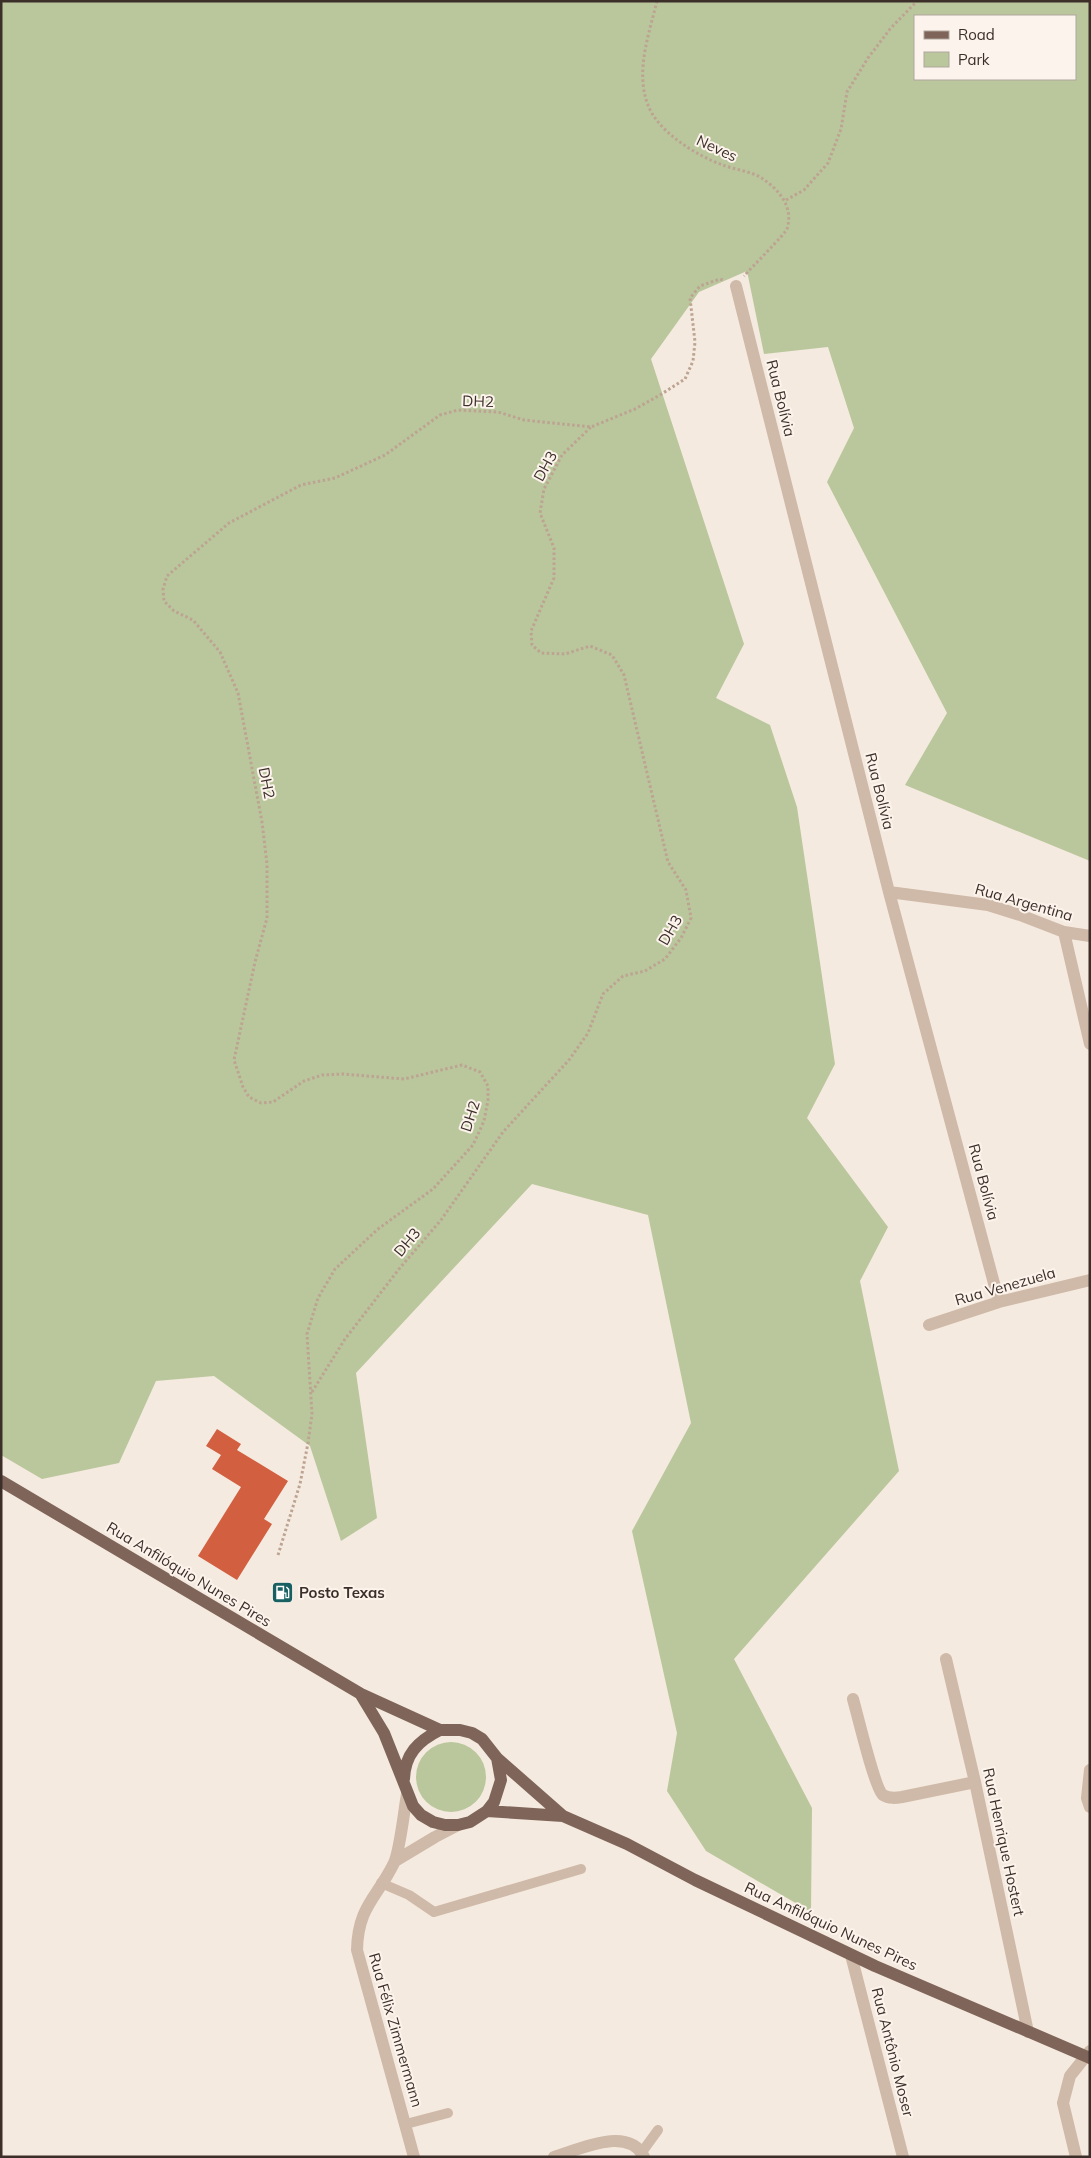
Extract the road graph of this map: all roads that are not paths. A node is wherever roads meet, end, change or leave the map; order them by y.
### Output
1 (736, 286) road end
2 (889, 892) junction
3 (1064, 932) junction
4 (1090, 936) edge
5 (1090, 1044) edge
6 (1090, 1280) edge
7 (999, 1302) junction
8 (929, 1325) dead end
9 (1, 1481) edge
10 (946, 1659) dead end
11 (361, 1694) junction
12 (853, 1699) dead end
13 (440, 1730) junction
14 (497, 1758) junction
15 (1090, 1770) edge
16 (975, 1782) junction
17 (405, 1788) junction
18 (1090, 1807) edge
19 (487, 1811) junction
20 (563, 1816) junction
21 (458, 1826) junction
22 (395, 1861) junction
23 (581, 1869) dead end
24 (381, 1883) junction
25 (851, 1955) junction
26 (1028, 2032) junction
27 (1088, 2055) edge
28 (448, 2113) dead end
29 (406, 2124) junction
30 (658, 2130) dead end
31 (643, 2154) edge
32 (414, 2157) edge
33 (554, 2157) edge
34 (903, 2157) edge
35 (1076, 2157) edge

1 - 2 street, Rua Bolívia
2 - 3 street, Rua Argentina
2 - 7 street, Rua Bolívia
3 - 4 street, Rua Argentina
3 - 5 street
6 - 7 street, Rua Venezuela
7 - 8 street, Rua Venezuela
9 - 11 main road, Rua Anfilóquio Nunes Pires
10 - 16 street, Rua Henrique Hostert
11 - 13 main road, Rua Anfilóquio Nunes Pires
11 - 17 main road, Rua Anfilóquio Nunes Pires
12 - 16 street
13 - 14 main road, Rua Anfilóquio Nunes Pires
13 - 17 main road
14 - 19 main road
14 - 20 main road, Rua Anfilóquio Nunes Pires
15 - 18 street
16 - 26 street, Rua Henrique Hostert
17 - 21 main road, Rua Anfilóquio Nunes Pires
17 - 22 street, Rua Félix Zimmermann
19 - 20 main road, Rua Anfilóquio Nunes Pires
19 - 21 main road
20 - 25 main road, Rua Anfilóquio Nunes Pires
21 - 22 street, Rua Félix Zimmermann
22 - 24 street, Rua Félix Zimmermann
23 - 24 lane
24 - 29 street, Rua Félix Zimmermann
25 - 26 main road, Rua Anfilóquio Nunes Pires
25 - 34 street, Rua Antônio Moser
26 - 27 main road, Rua Anfilóquio Nunes Pires
27 - 35 street
28 - 29 lane
29 - 32 street, Rua Félix Zimmermann
30 - 31 lane
31 - 33 street

